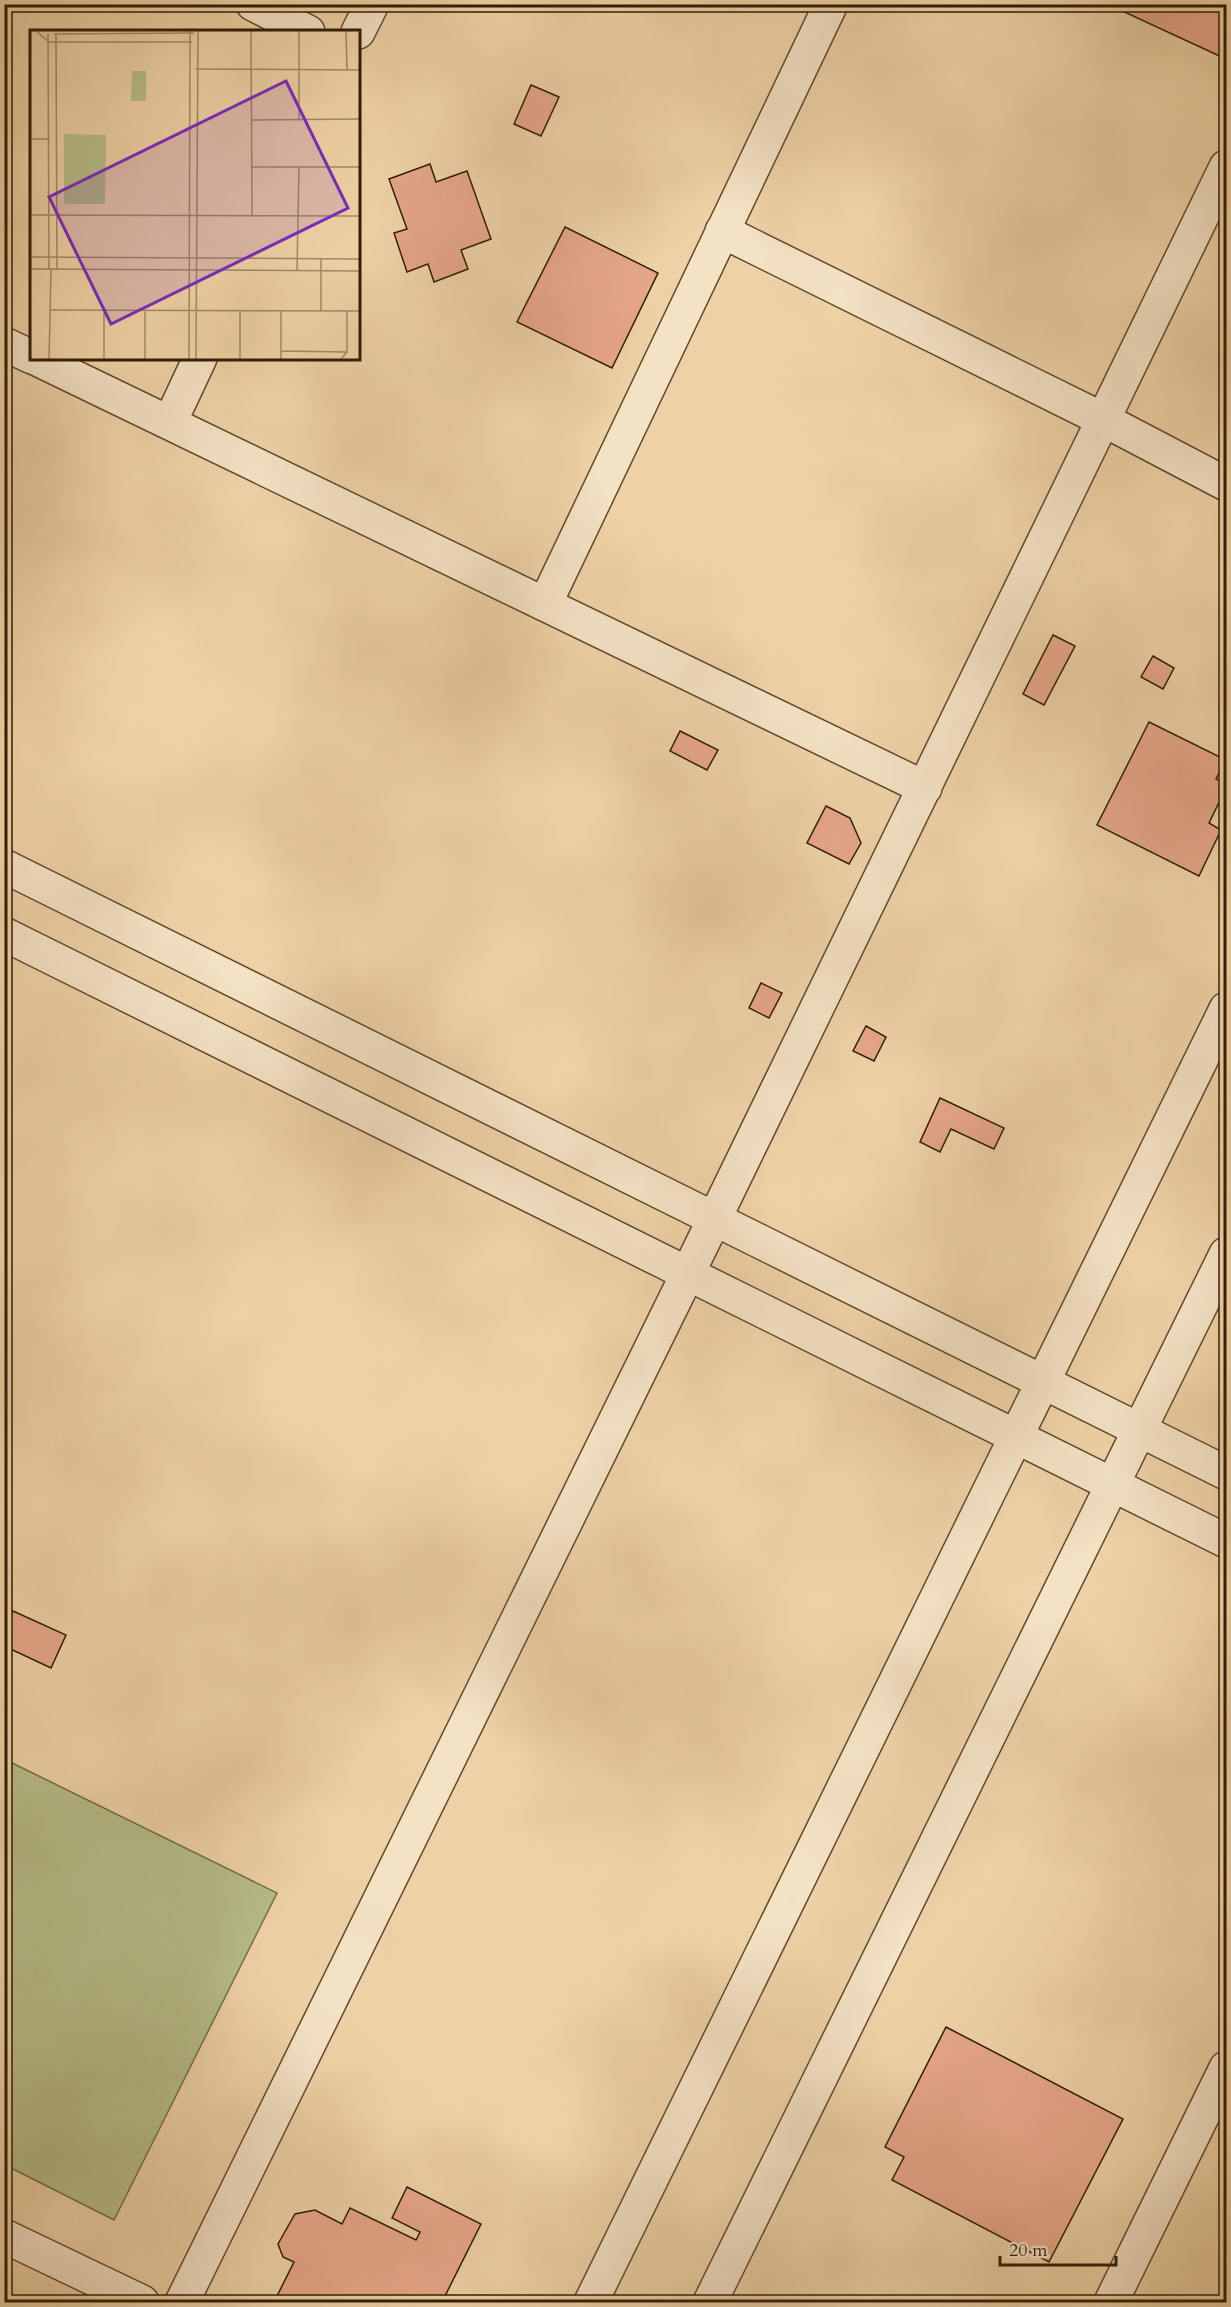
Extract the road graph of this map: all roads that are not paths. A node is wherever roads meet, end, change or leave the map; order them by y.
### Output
1 (253, 4) edge
2 (372, 4) edge
3 (831, 4) edge
4 (304, 30) edge
5 (359, 30) edge
6 (1227, 167) edge
7 (722, 231) junction
8 (4, 344) edge
9 (30, 357) edge
10 (37, 360) edge
11 (199, 360) edge
12 (1104, 420) junction
13 (170, 422) junction
14 (1227, 484) edge
15 (544, 604) junction
16 (925, 788) junction
17 (4, 866) edge
18 (4, 934) edge
19 (1227, 1009) edge
20 (715, 1219) junction
21 (1227, 1254) edge
22 (688, 1273) junction
23 (1044, 1382) junction
24 (1140, 1430) junction
25 (1018, 1437) junction
26 (1227, 1473) edge
27 (1114, 1485) junction
28 (1227, 1540) edge
29 (1227, 2068) edge
30 (4, 2236) edge
31 (142, 2302) edge
32 (182, 2302) edge
33 (591, 2302) edge
34 (711, 2302) edge
35 (1111, 2302) edge

1 - 4 street
2 - 5 street
3 - 7 street
6 - 12 street
7 - 12 street
7 - 15 street
8 - 9 street
10 - 13 street
11 - 13 street
12 - 14 street
12 - 16 street
13 - 15 street
15 - 16 street
16 - 20 street
17 - 20 street
18 - 22 street
19 - 23 street
20 - 22 street
20 - 23 street
21 - 24 street
22 - 25 street
22 - 32 street
23 - 24 street
23 - 25 street
24 - 26 street
24 - 27 street
25 - 27 street
25 - 33 street
27 - 28 street
27 - 34 street
29 - 35 street
30 - 31 street

